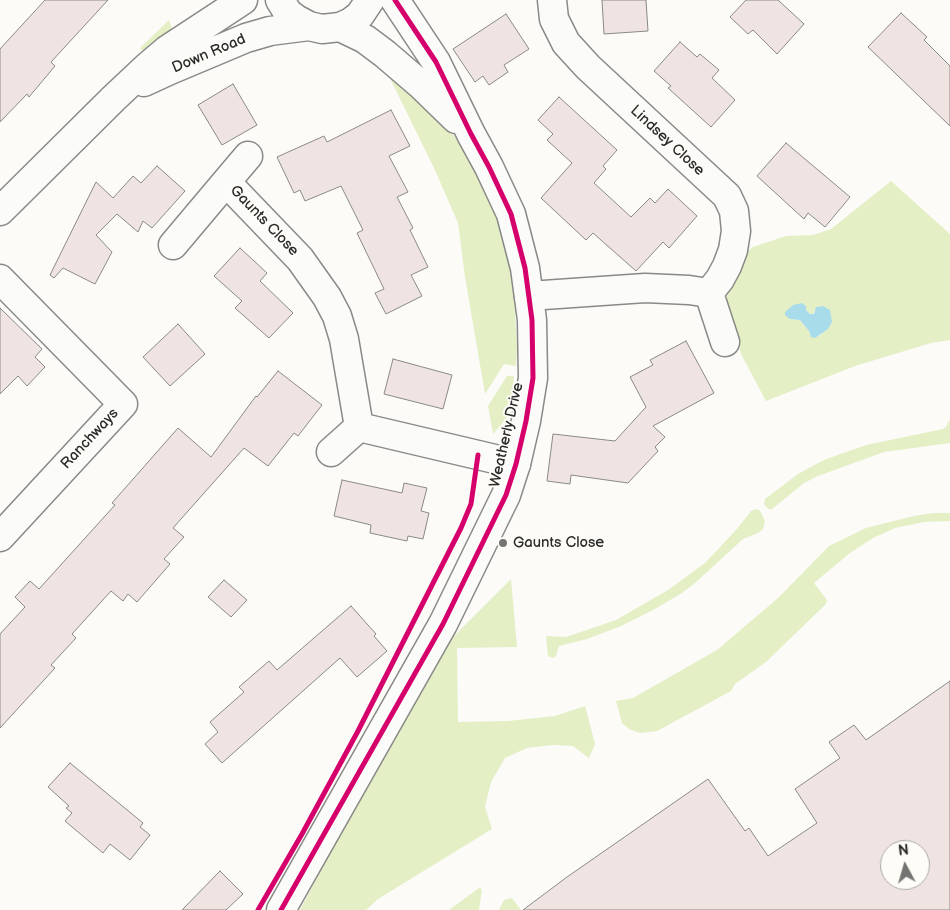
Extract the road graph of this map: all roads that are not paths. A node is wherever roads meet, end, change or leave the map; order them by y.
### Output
1 (244, 0) edge
2 (280, 0) edge
3 (370, 0) edge
4 (395, 0) edge
5 (552, 0) edge
6 (309, 26) junction
7 (340, 27) junction
8 (114, 98) junction
9 (471, 134) junction
10 (248, 156) dead end
11 (226, 182) junction
12 (0, 211) edge
13 (173, 245) dead end
14 (0, 279) edge
15 (709, 293) junction
16 (529, 296) junction
17 (725, 342) dead end
18 (359, 427) junction
19 (331, 452) dead end
20 (516, 464) junction
21 (0, 538) edge
22 (281, 910) edge

1 - 8 street, Down Road
2 - 6 street, Down Road
3 - 7 street
4 - 9 street, Weatherly Drive
5 - 15 street, Lindsey Close
6 - 7 street, Down Road
6 - 8 street, Down Road
7 - 9 street, Weatherly Drive
8 - 12 street, Down Road
9 - 16 street, Weatherly Drive
10 - 11 street, Gaunts Close
11 - 13 street, Gaunts Close
11 - 18 street, Gaunts Close
14 - 21 street, Ranchways
15 - 16 street
15 - 17 street
16 - 20 street, Weatherly Drive
18 - 19 street
18 - 20 street
20 - 22 street, Weatherly Drive

